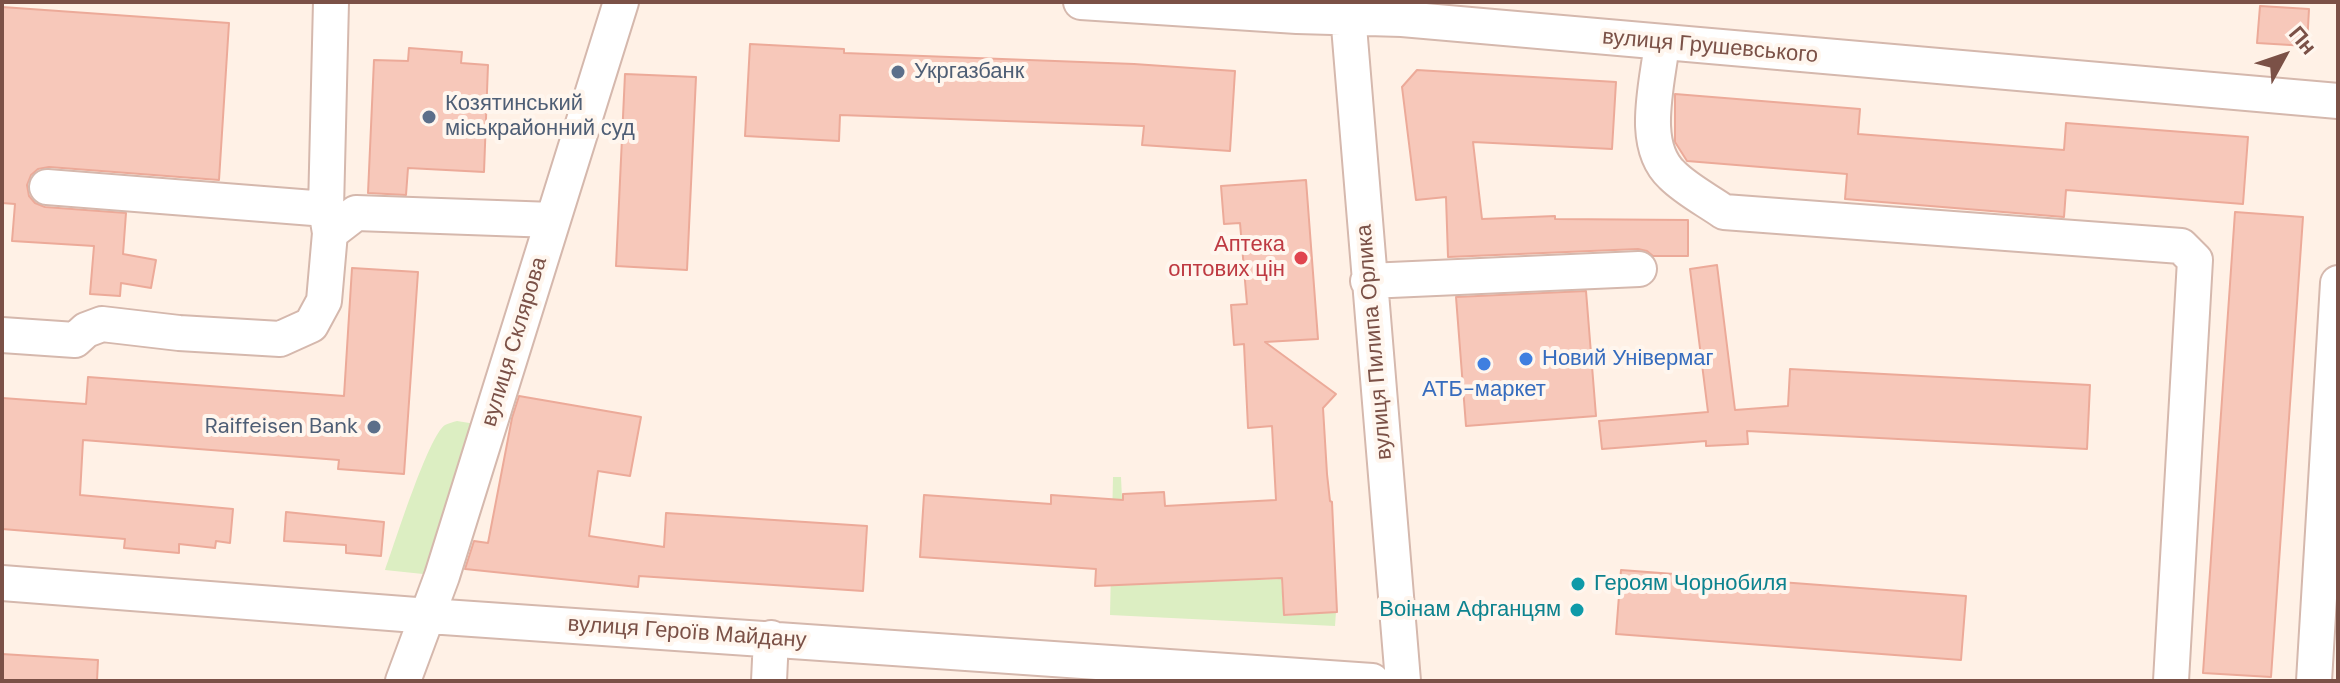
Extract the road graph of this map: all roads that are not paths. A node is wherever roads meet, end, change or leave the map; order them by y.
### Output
1 (331, 2) edge
2 (621, 2) edge
3 (1081, 2) edge
4 (1348, 10) edge
5 (1662, 42) junction
6 (2338, 101) edge
7 (47, 187) dead end
8 (553, 220) junction
9 (328, 221) junction
10 (1639, 269) dead end
11 (1368, 281) junction
12 (2338, 283) edge
13 (2, 335) edge
14 (2, 583) edge
15 (429, 616) junction
16 (771, 638) junction
17 (403, 681) edge
18 (769, 681) edge
19 (1372, 681) edge
20 (1403, 681) edge
21 (2171, 681) edge
22 (2314, 681) edge

1 - 9 street
2 - 8 street, вулиця Склярова
3 - 4 street, вулиця Грушевського
4 - 5 street, вулиця Грушевського
4 - 11 street, вулиця Пилипа Орлика
5 - 6 street, вулиця Грушевського
5 - 21 street
7 - 9 street
8 - 9 street
8 - 15 street, вулиця Склярова
9 - 13 street
10 - 11 street
11 - 20 street, вулиця Пилипа Орлика
12 - 22 street
14 - 15 street, вулиця Героїв Майдану
15 - 16 street, вулиця Героїв Майдану
15 - 17 street, вулиця Склярова
16 - 18 street
16 - 19 street, вулиця Героїв Майдану

